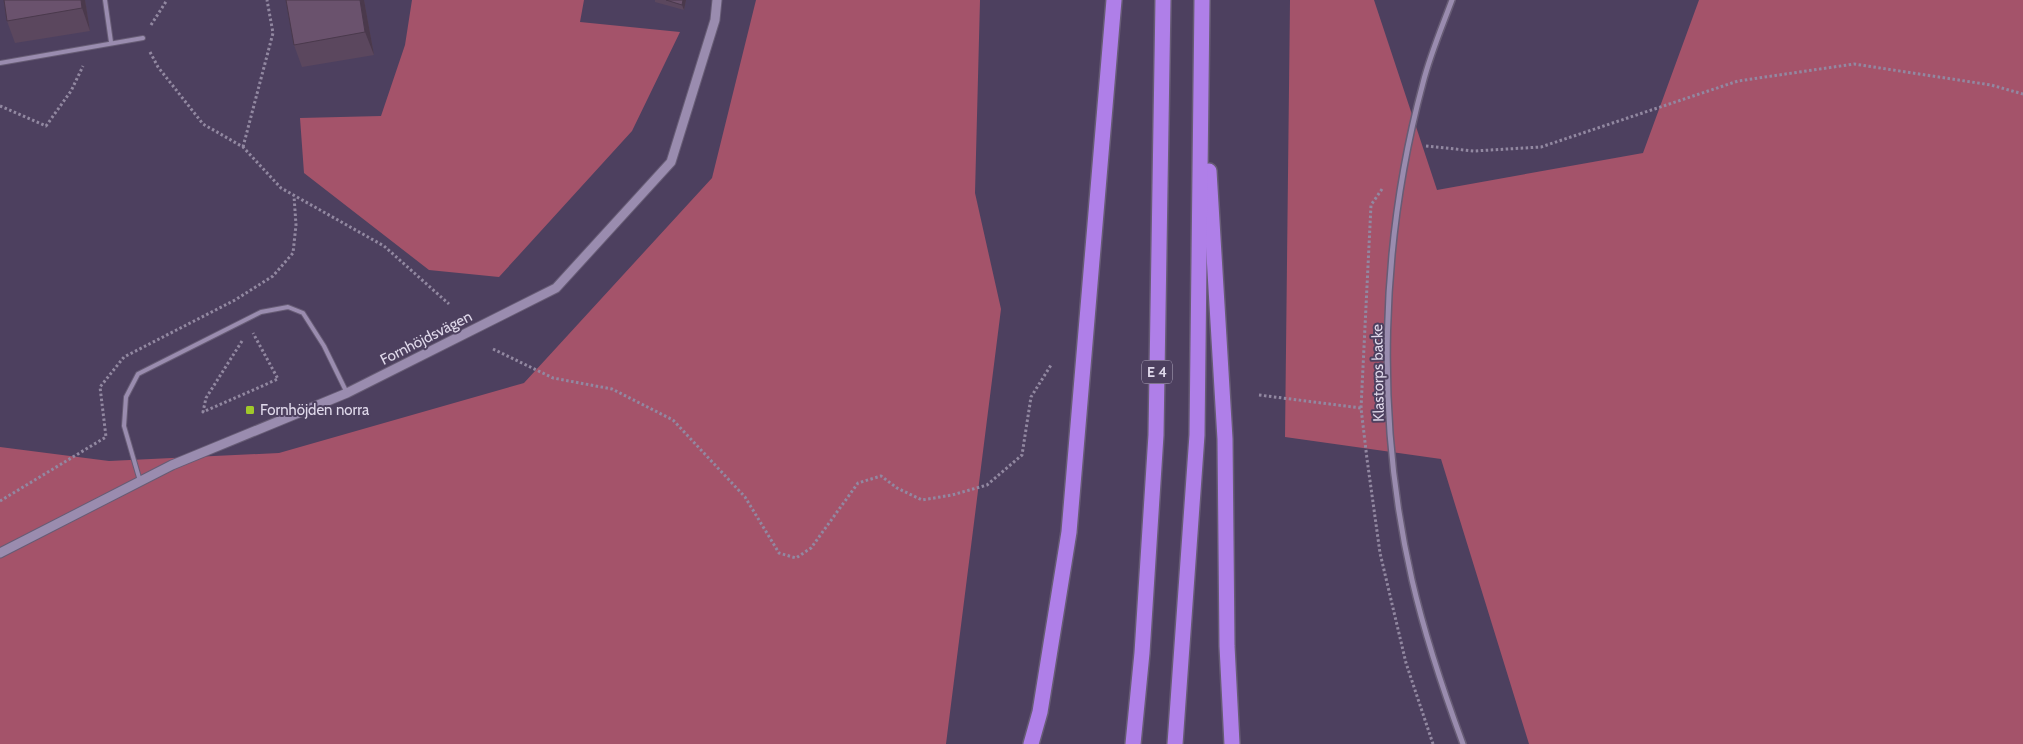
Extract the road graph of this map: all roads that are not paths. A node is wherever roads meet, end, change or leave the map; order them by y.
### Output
1 (105, 0) edge
2 (717, 0) edge
3 (1114, 0) edge
4 (1163, 0) edge
5 (1202, 0) edge
6 (1452, 0) edge
7 (143, 38) dead end
8 (111, 42) junction
9 (1201, 42) junction
10 (0, 63) edge
11 (348, 393) junction
12 (140, 481) junction
13 (0, 553) edge
14 (1031, 744) edge
15 (1133, 744) edge
16 (1175, 744) edge
17 (1232, 744) edge
18 (1463, 744) edge

1 - 8 lane
2 - 11 street, Fornhöjdsvägen
3 - 14 highway
4 - 15 highway, E 4
5 - 9 highway
6 - 18 street, Klastorps backe
7 - 8 lane
8 - 10 lane
9 - 16 highway
9 - 17 highway
11 - 12 street, Fornhöjdsvägen
11 - 12 lane
12 - 13 street, Fornhöjdsvägen

